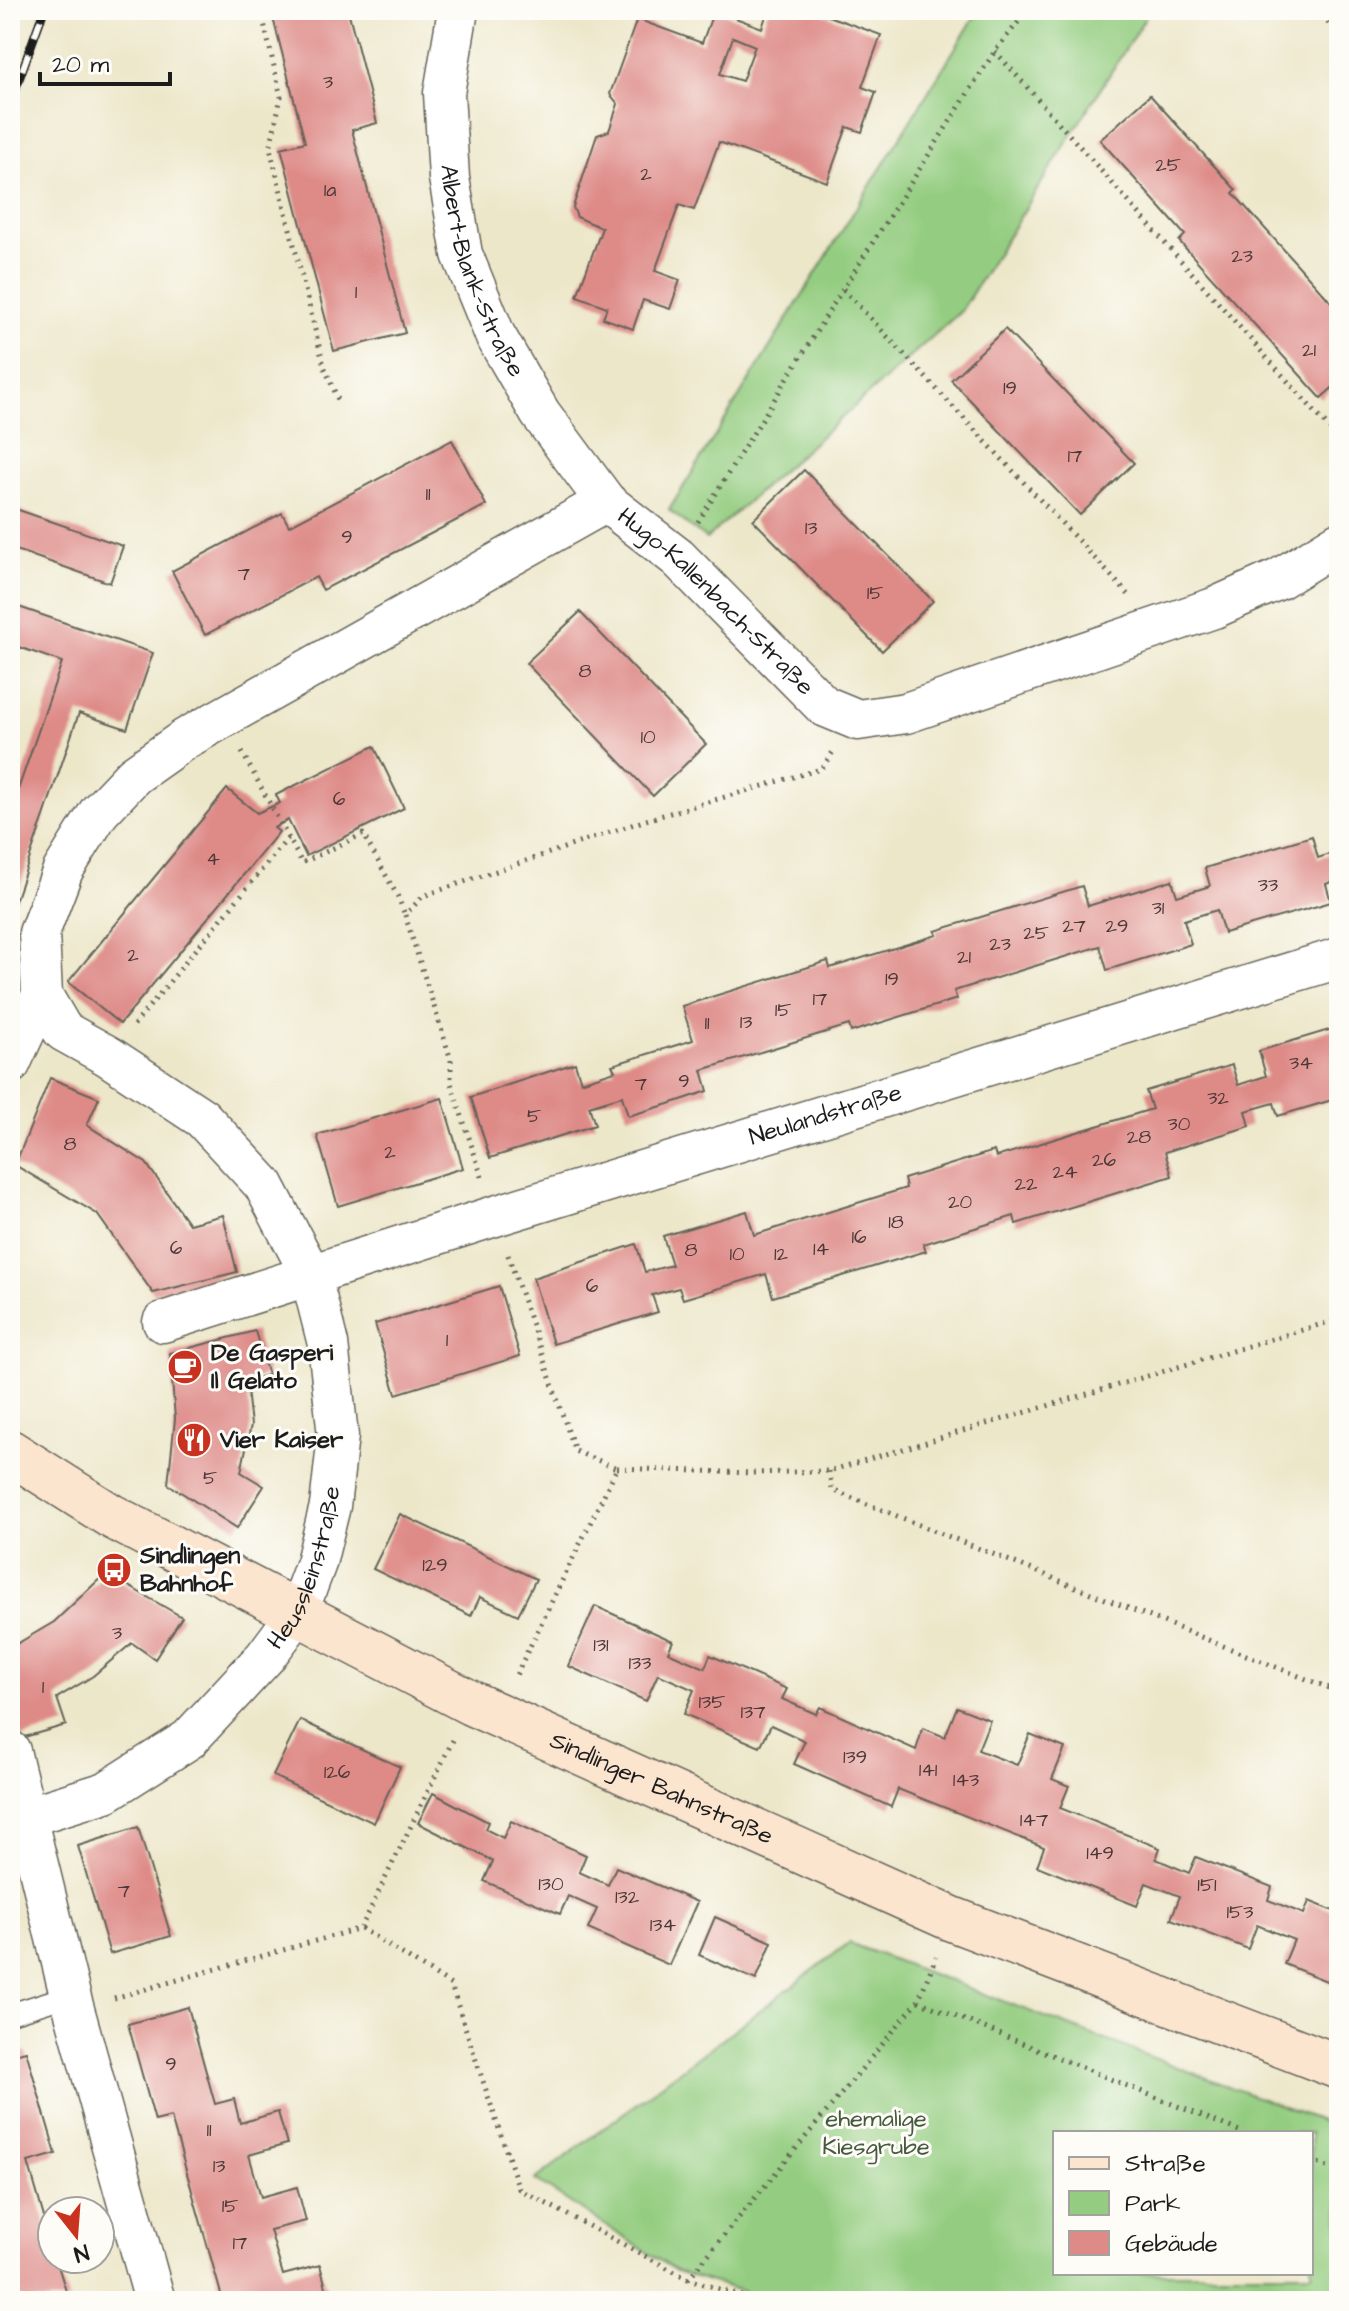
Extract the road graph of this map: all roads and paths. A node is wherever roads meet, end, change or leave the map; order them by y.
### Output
1 (261, 10) edge
2 (458, 10) edge
3 (1014, 10) edge
4 (1028, 10) edge
5 (1317, 10) edge
6 (1022, 18) junction
7 (1339, 36) edge
8 (995, 51) junction
9 (843, 289) junction
10 (339, 402) dead end
11 (1339, 439) edge
12 (606, 502) junction
13 (1339, 542) edge
14 (678, 558) junction
15 (1160, 627) junction
16 (223, 716) junction
17 (858, 720) junction
18 (288, 838) junction
19 (405, 915) junction
20 (1339, 958) edge
21 (42, 995) junction
22 (108, 1056) junction
23 (10, 1064) edge
24 (495, 1216) junction
25 (310, 1273) junction
26 (1339, 1319) edge
27 (163, 1322) dead end
28 (10, 1452) edge
29 (617, 1468) junction
30 (829, 1471) junction
31 (297, 1614) junction
32 (1339, 1692) edge
33 (484, 1708) junction
34 (10, 1751) edge
35 (18, 1818) edge
36 (952, 1919) junction
37 (361, 1928) junction
38 (918, 2001) junction
39 (72, 2002) junction
40 (10, 2014) edge
41 (1339, 2067) edge
42 (1239, 2131) edge
43 (1313, 2161) edge
44 (1339, 2172) edge
45 (688, 2279) junction
46 (155, 2301) edge
47 (759, 2301) edge

1 - 10 path
2 - 12 street, Albert-Blank-Straße
3 - 6 path
4 - 6 path
5 - 7 path
6 - 8 path
8 - 9 path
8 - 11 path
9 - 14 path
9 - 15 path
12 - 14 street, Hugo-Kallenbach-Straße
12 - 16 street, Hugo-Kallenbach-Straße
13 - 15 street
14 - 17 street, Hugo-Kallenbach-Straße
15 - 17 street
16 - 18 path
16 - 21 street, Hugo-Kallenbach-Straße
17 - 19 path
18 - 19 path
18 - 22 path
19 - 24 path
20 - 24 street, Neulandstraße
21 - 22 street, Heussleinstraße
21 - 23 street
22 - 25 street, Heussleinstraße
24 - 25 street, Neulandstraße
24 - 29 path
25 - 27 street, Neulandstraße
25 - 31 street, Heussleinstraße
26 - 30 path
28 - 31 street, Sindlinger Bahnstraße
29 - 30 path
29 - 33 path
30 - 32 path
31 - 33 street, Sindlinger Bahnstraße
31 - 35 street, Heussleinstraße
33 - 36 street, Sindlinger Bahnstraße
33 - 37 path
34 - 35 street
35 - 39 street
36 - 38 path
36 - 41 street, Sindlinger Bahnstraße
37 - 39 path
37 - 45 path
38 - 42 path
38 - 45 path
39 - 40 lane
39 - 46 street
43 - 44 path
45 - 47 path

